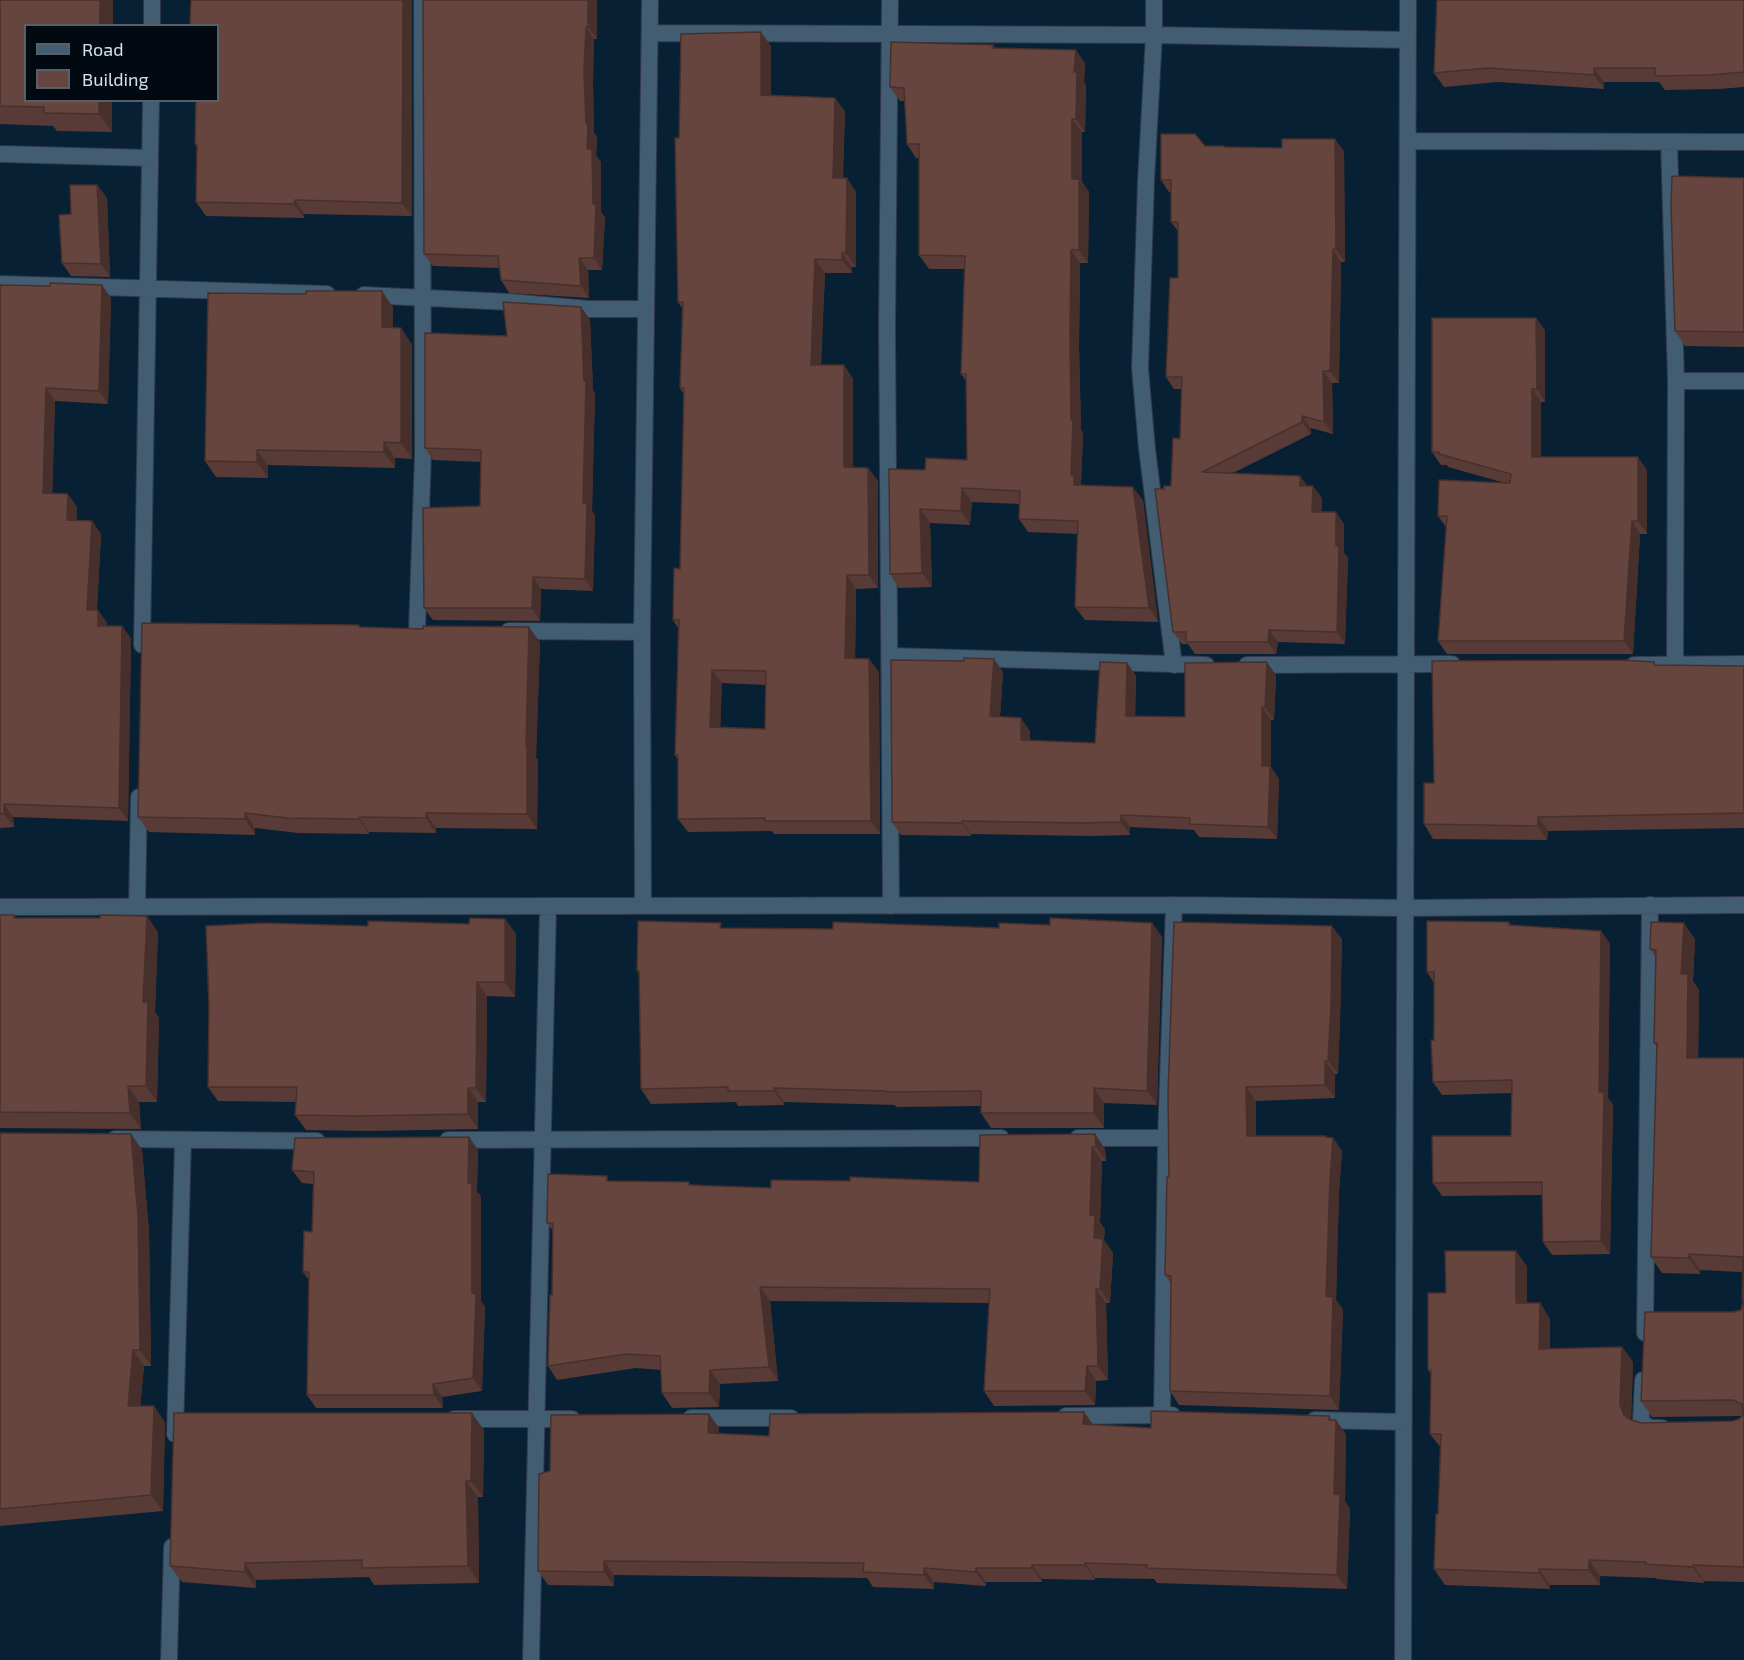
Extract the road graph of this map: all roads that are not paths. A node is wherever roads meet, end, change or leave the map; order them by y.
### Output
1 (152, 0) edge
2 (422, 0) edge
3 (650, 0) edge
4 (890, 0) edge
5 (1154, 0) edge
6 (1408, 0) edge
7 (152, 24) edge
8 (650, 33) junction
9 (889, 34) junction
10 (1154, 35) junction
11 (1408, 40) junction
12 (151, 102) edge
13 (1408, 141) junction
14 (1669, 142) junction
15 (1744, 142) edge
16 (0, 154) edge
17 (150, 158) junction
18 (0, 285) edge
19 (148, 288) junction
20 (423, 297) junction
21 (645, 309) junction
22 (1676, 381) junction
23 (1744, 381) edge
24 (417, 630) edge
25 (488, 631) edge
26 (642, 632) junction
27 (890, 656) junction
28 (142, 663) edge
29 (1406, 664) junction
30 (1465, 664) edge
31 (1744, 664) edge
32 (1174, 665) junction
33 (1616, 665) edge
34 (1675, 665) junction
35 (140, 779) edge
36 (1174, 905) junction
37 (1650, 905) junction
38 (1744, 905) edge
39 (548, 906) junction
40 (643, 906) junction
41 (891, 906) junction
42 (0, 907) edge
43 (137, 907) junction
44 (1405, 908) junction
45 (1012, 1138) edge
46 (1059, 1138) edge
47 (1166, 1138) junction
48 (103, 1139) edge
49 (543, 1139) junction
50 (183, 1140) junction
51 (438, 1140) edge
52 (333, 1141) edge
53 (1162, 1415) junction
54 (1054, 1416) edge
55 (1185, 1416) edge
56 (812, 1418) edge
57 (443, 1419) edge
58 (536, 1419) junction
59 (584, 1419) edge
60 (680, 1419) edge
61 (1300, 1419) edge
62 (1404, 1422) junction
63 (1675, 1428) edge
64 (175, 1454) edge
65 (173, 1534) edge
66 (169, 1660) edge
67 (531, 1660) edge
68 (1403, 1660) edge

1 - 7 street
2 - 20 street
3 - 8 street
4 - 9 street
5 - 10 street
6 - 11 street
8 - 9 street
8 - 21 street
9 - 10 street
9 - 27 street
10 - 11 street
10 - 32 street
11 - 13 street
12 - 17 street
13 - 14 street
13 - 29 street
14 - 15 street
14 - 22 street
16 - 17 street
17 - 19 street
18 - 19 street
19 - 20 street
19 - 28 street
20 - 21 street
20 - 24 street
21 - 26 street
22 - 23 street
22 - 34 street
25 - 26 street
26 - 40 street
27 - 32 street
27 - 41 street
29 - 30 street
29 - 32 street
29 - 44 street
31 - 34 street
33 - 34 street
35 - 43 street
36 - 41 street
36 - 44 street
36 - 47 street
37 - 38 street
37 - 44 street
37 - 63 street
39 - 40 street
39 - 43 street
39 - 49 street
40 - 41 street
42 - 43 street
44 - 62 street
45 - 49 street
46 - 47 street
47 - 53 street
48 - 50 street
49 - 51 street
49 - 58 street
50 - 52 street
50 - 64 street
53 - 54 street
53 - 55 street
56 - 60 street
57 - 58 street
58 - 59 street
58 - 67 street
61 - 62 street
62 - 68 street
65 - 66 street

